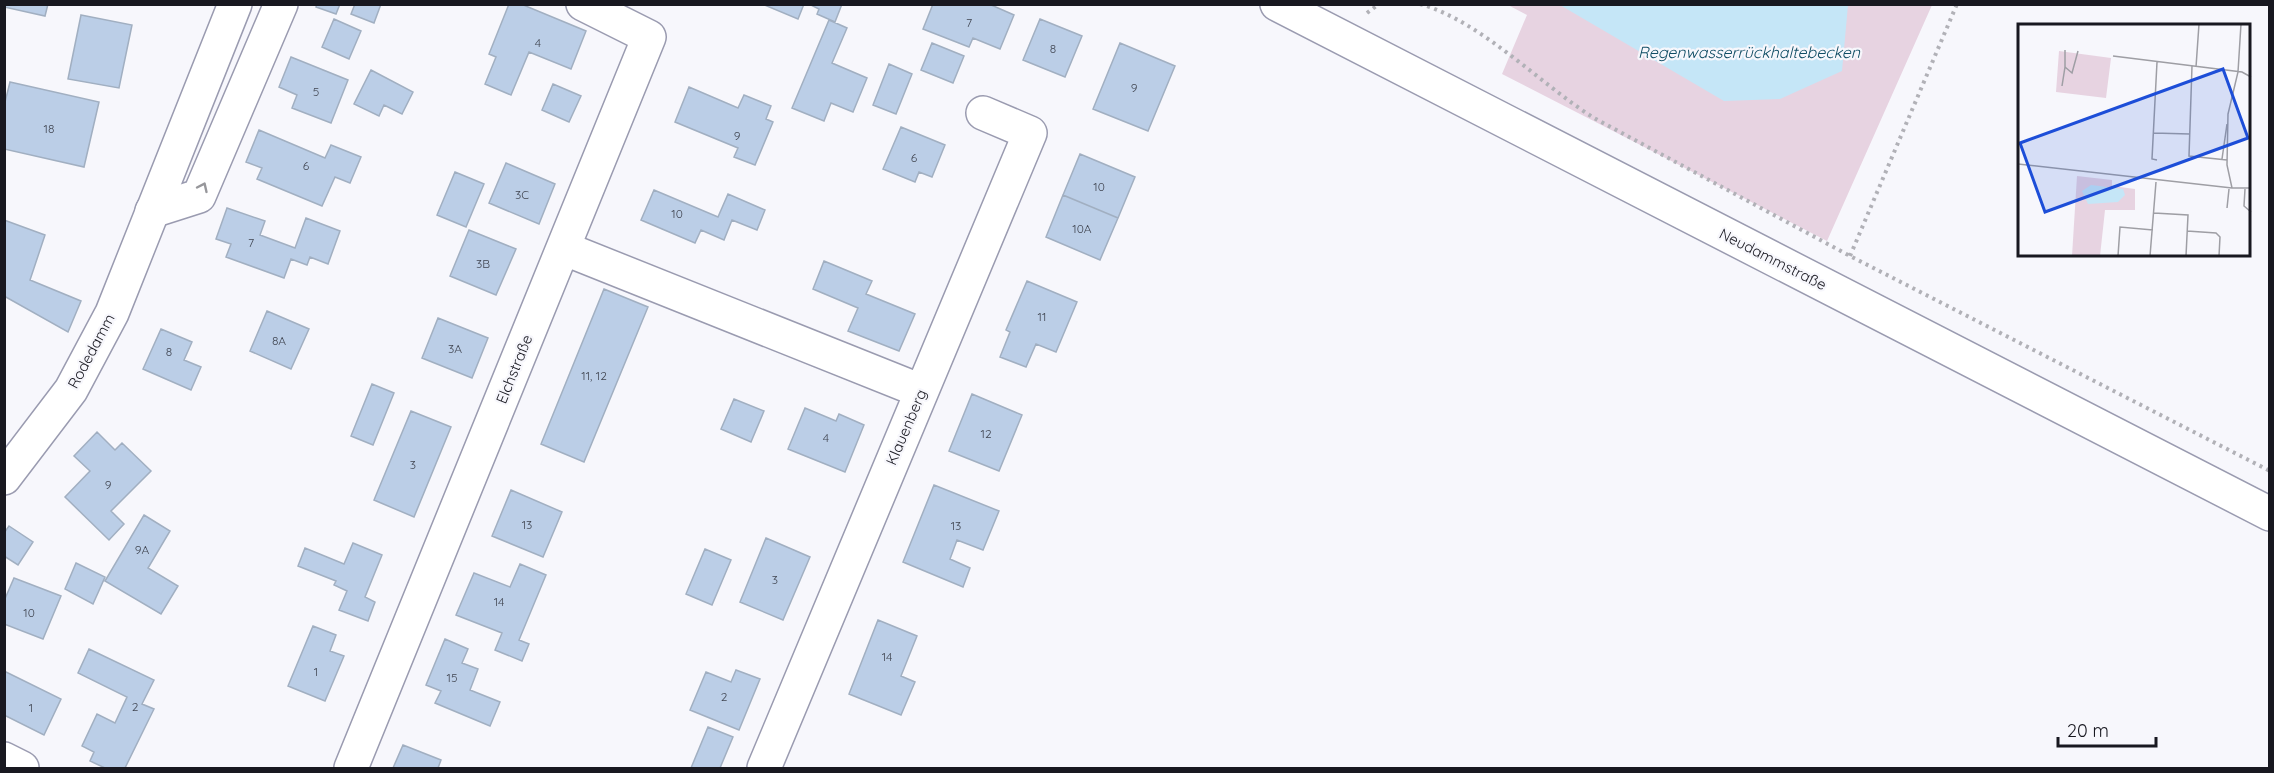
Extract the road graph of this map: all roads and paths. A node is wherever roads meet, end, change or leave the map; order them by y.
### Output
1 (235, 4) edge
2 (281, 4) edge
3 (583, 4) edge
4 (1277, 4) edge
5 (1379, 4) edge
6 (1420, 4) edge
7 (1955, 5) edge
8 (1363, 15) dead end
9 (983, 112) dead end
10 (153, 211) junction
11 (563, 248) junction
12 (1850, 256) junction
13 (1836, 291) junction
14 (921, 391) junction
15 (2270, 471) edge
16 (4, 478) edge
17 (2270, 514) edge
18 (4, 759) edge
19 (22, 768) edge
20 (351, 768) edge
21 (764, 768) edge

1 - 10 street, Rodedamm
10 -> 2 street
3 - 11 street, Elchstraße
4 - 13 street, Neudammstraße
5 - 8 path
6 - 12 path
7 - 12 path
9 - 14 street, Klauenberg
10 - 16 street, Rodedamm
11 - 14 street
11 - 20 street, Elchstraße
12 - 13 path
12 - 15 path
13 - 17 street, Neudammstraße
14 - 21 street, Klauenberg
18 - 19 street

